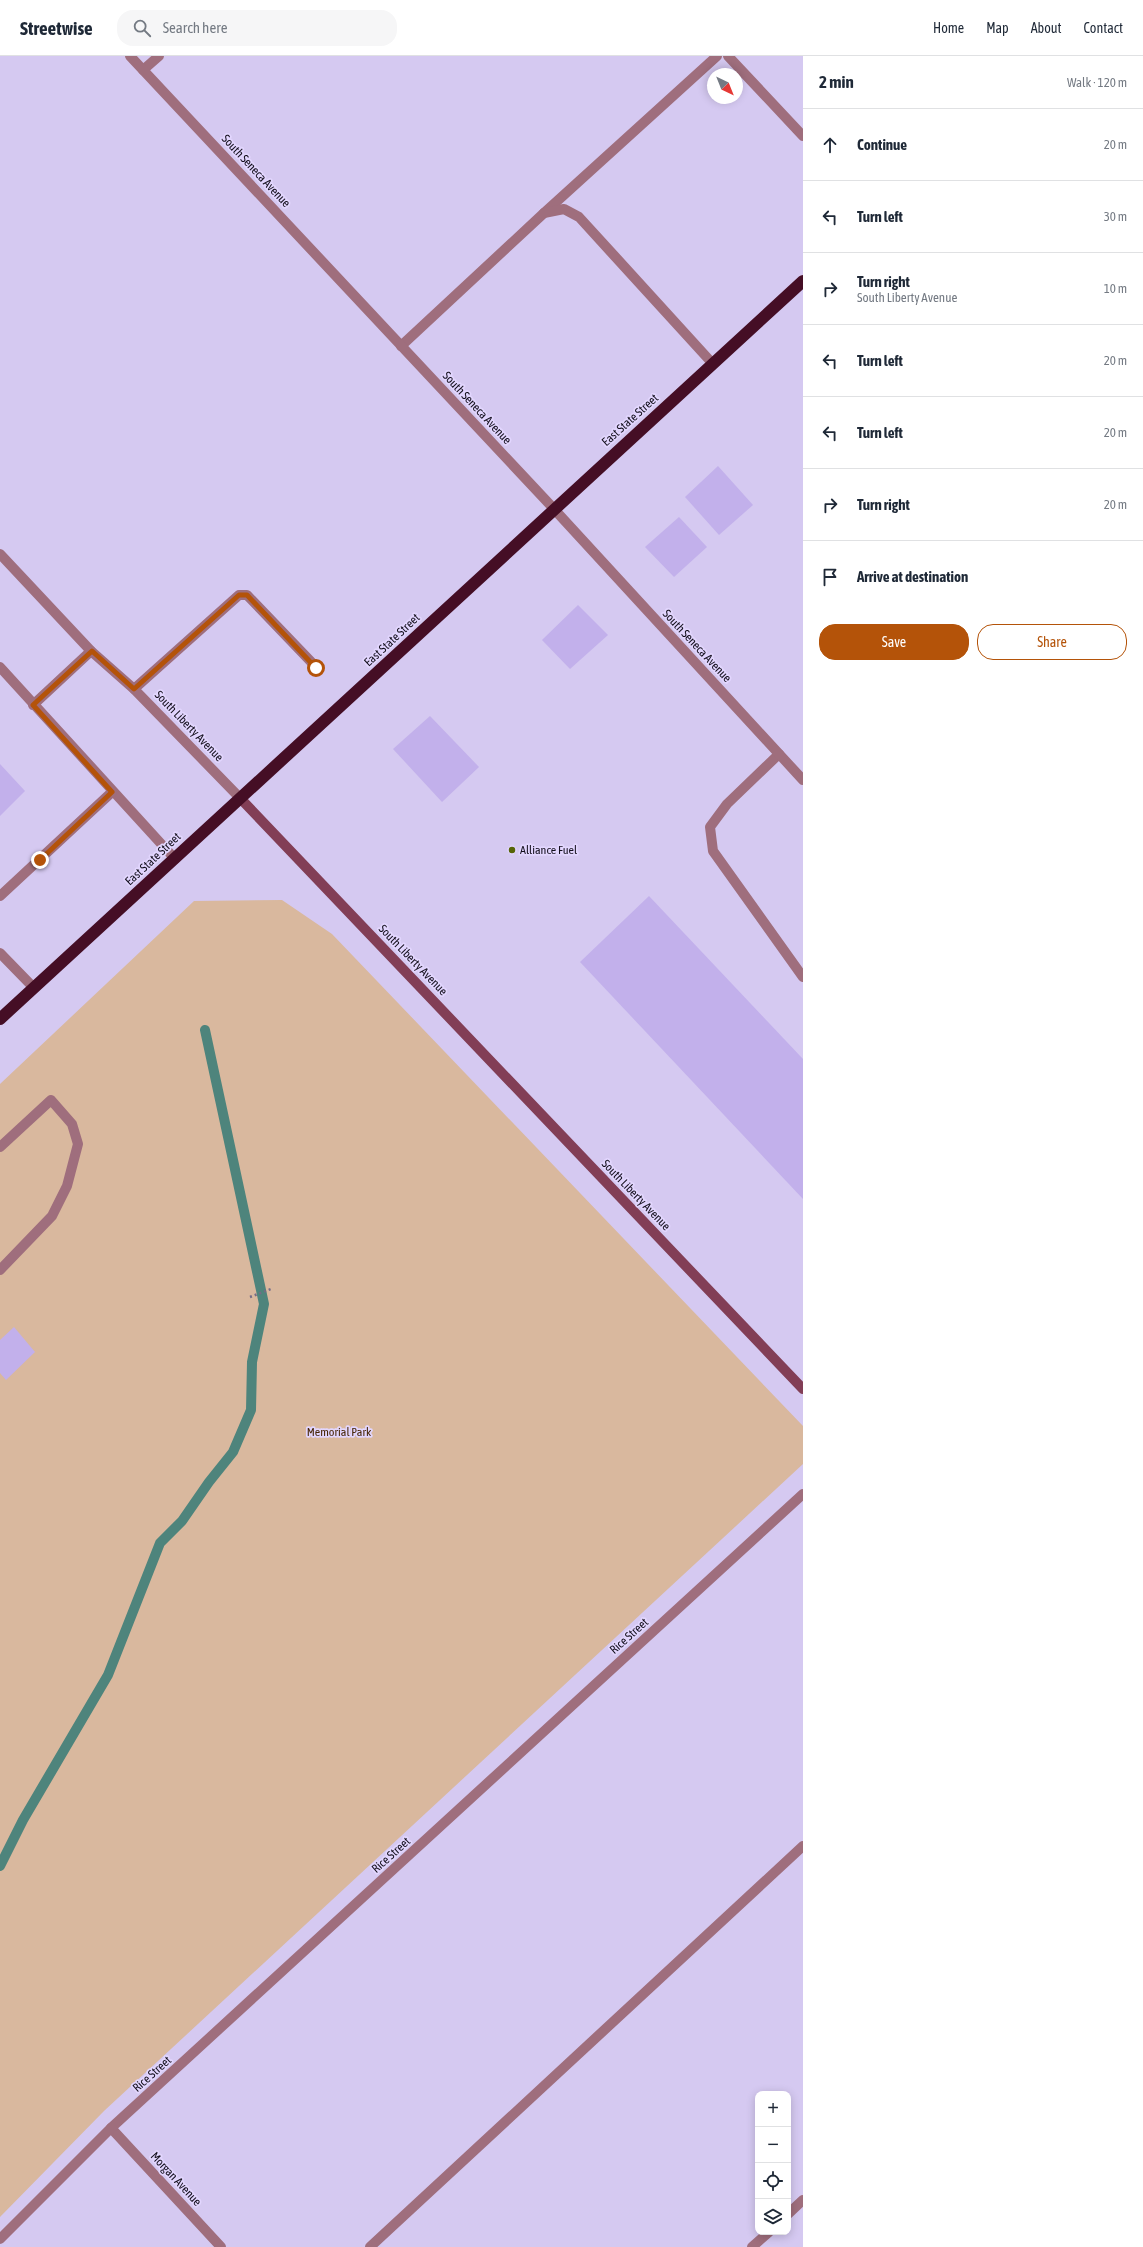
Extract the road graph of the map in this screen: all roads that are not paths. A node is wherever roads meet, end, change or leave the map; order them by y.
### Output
1 (130, 56) edge
2 (159, 56) edge
3 (717, 56) edge
4 (728, 56) edge
5 (143, 70) junction
6 (803, 136) edge
7 (544, 213) junction
8 (803, 281) edge
9 (401, 346) junction
10 (713, 364) junction
11 (554, 509) junction
12 (0, 554) edge
13 (92, 651) junction
14 (0, 667) edge
15 (316, 668) dead end
16 (134, 689) junction
17 (33, 705) junction
18 (779, 754) junction
19 (803, 780) edge
20 (112, 792) junction
21 (240, 798) junction
22 (175, 859) junction
23 (0, 896) edge
24 (0, 953) edge
25 (803, 977) edge
26 (34, 988) junction
27 (0, 1019) edge
28 (0, 1147) edge
29 (0, 1270) edge
30 (803, 1389) edge
31 (803, 1494) edge
32 (803, 1846) edge
33 (111, 2128) junction
34 (803, 2200) edge
35 (791, 2211) edge
36 (766, 2235) edge
37 (0, 2239) edge
38 (221, 2247) edge
39 (370, 2247) edge
40 (752, 2247) edge

1 - 5 street, South Seneca Avenue
2 - 5 street
3 - 7 street
4 - 6 street
5 - 9 street, South Seneca Avenue
7 - 9 street
7 - 10 street
8 - 10 highway, East State Street
9 - 11 street, South Seneca Avenue
10 - 11 highway, East State Street
11 - 18 street, South Seneca Avenue
11 - 21 highway, East State Street
12 - 13 street, South Liberty Avenue
13 - 16 street, South Liberty Avenue
13 - 17 street
14 - 17 street
15 - 16 street
16 - 21 street, South Liberty Avenue
17 - 20 street
18 - 19 street, South Seneca Avenue
18 - 25 street
20 - 22 street
20 - 23 street
21 - 22 highway, East State Street
21 - 30 street, South Liberty Avenue
22 - 26 highway, East State Street
24 - 26 street
26 - 27 highway, East State Street
28 - 29 street
31 - 33 street, Rice Street
32 - 39 street
33 - 37 street, Rice Street
33 - 38 street, Morgan Avenue
34 - 35 street
36 - 40 street

